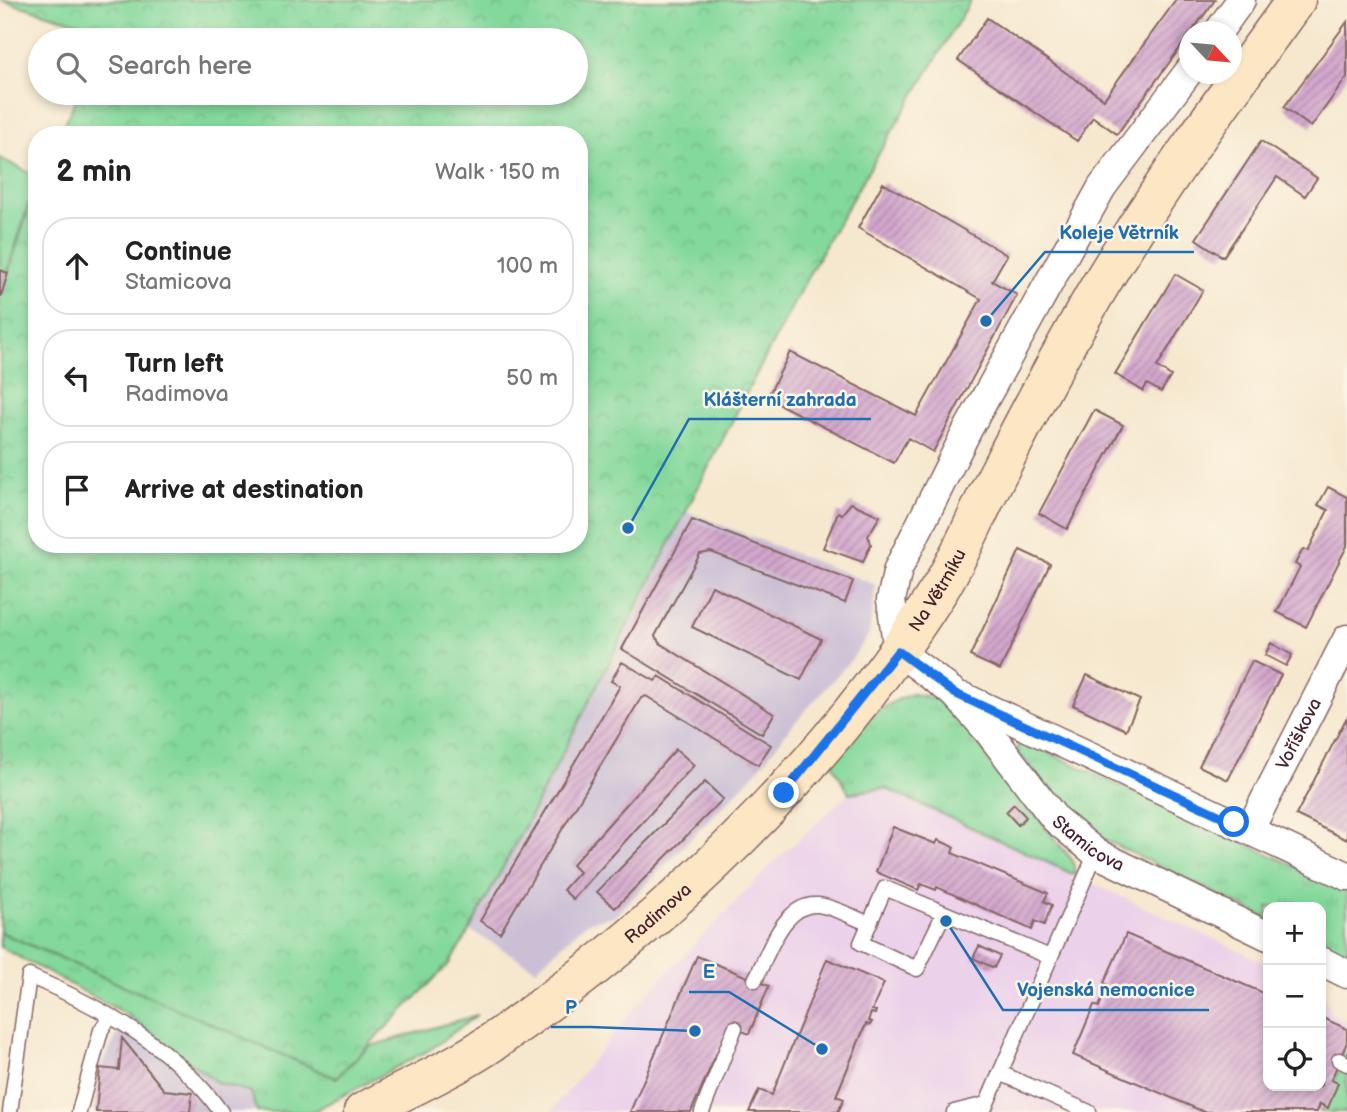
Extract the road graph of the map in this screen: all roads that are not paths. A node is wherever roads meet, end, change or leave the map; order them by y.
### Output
1 (1241, 0) edge
2 (1296, 0) edge
3 (1226, 21) edge
4 (1179, 83) edge
5 (1347, 639) edge
6 (898, 651) junction
7 (1339, 675) edge
8 (954, 693) junction
9 (1250, 829) junction
10 (1096, 853) junction
11 (1347, 876) edge
12 (944, 913) junction
13 (870, 924) junction
14 (1263, 934) edge
15 (1050, 957) junction
16 (1326, 964) edge
17 (1347, 974) edge
18 (755, 981) dead end
19 (110, 1017) junction
20 (735, 1028) dead end
21 (1000, 1073) junction
22 (984, 1108) edge
23 (10, 1112) edge
24 (79, 1112) edge
25 (221, 1112) edge
26 (363, 1112) edge
27 (702, 1112) edge
28 (954, 1112) edge
29 (1089, 1112) edge

1 - 3 street
2 - 6 street, Na Větrníku
4 - 6 street, Na Větrníku
5 - 7 street, Voříškova
6 - 8 street, Stamicova
6 - 26 street, Radimova
7 - 9 street, Voříškova
8 - 9 street, Stamicova
8 - 10 street, Stamicova
9 - 11 street, Stamicova
10 - 14 street, Stamicova
10 - 15 lane
12 - 13 lane
12 - 13 lane
12 - 15 lane
13 - 18 lane
15 - 21 lane
16 - 17 street
19 - 23 lane
19 - 24 lane
19 - 25 lane
20 - 27 lane
21 - 22 lane
21 - 29 lane
22 - 28 lane

